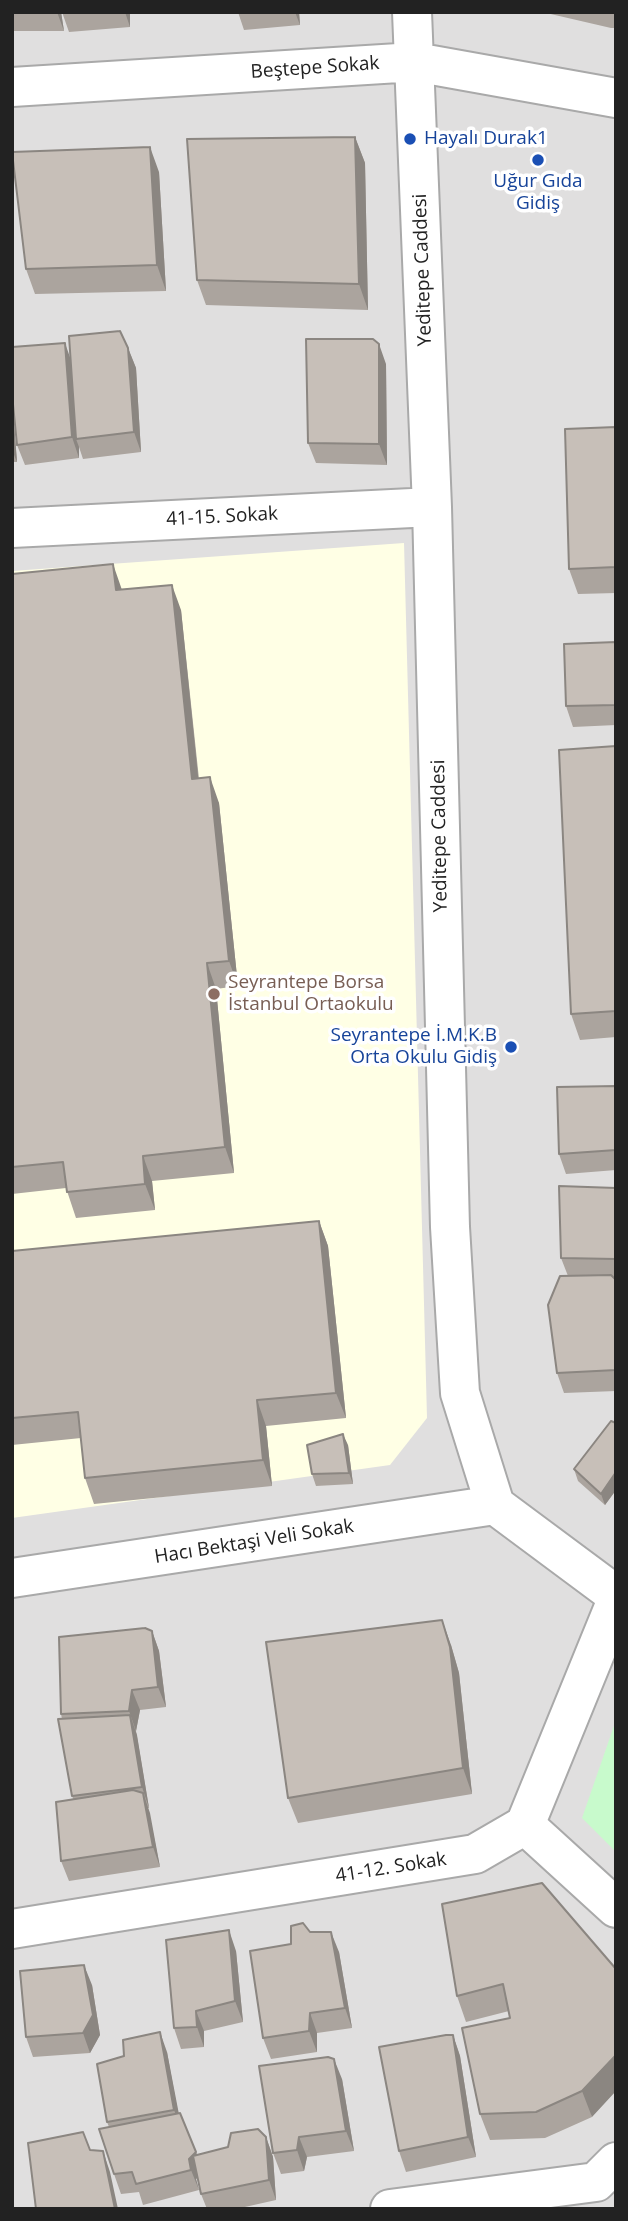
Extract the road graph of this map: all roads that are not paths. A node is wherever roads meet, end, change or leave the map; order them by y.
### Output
1 (412, 12) edge
2 (415, 62) junction
3 (12, 87) edge
4 (616, 98) edge
5 (432, 507) junction
6 (12, 528) edge
7 (495, 1505) junction
8 (12, 1578) edge
9 (616, 1595) edge
10 (616, 1602) edge
11 (525, 1825) junction
12 (616, 1908) edge
13 (12, 1928) edge
14 (616, 2162) edge
15 (455, 2204) edge
16 (390, 2209) edge

1 - 2 street, Yeditepe Caddesi
2 - 3 street, Beştepe Sokak
2 - 4 street, Beştepe Sokak
2 - 5 street, Yeditepe Caddesi
5 - 6 street, 41-15. Sokak
5 - 7 street, Yeditepe Caddesi
7 - 8 street, Hacı Bektaşi Veli Sokak
7 - 9 street
10 - 11 street
11 - 12 street
11 - 13 street, 41-12. Sokak
14 - 15 street
15 - 16 street

